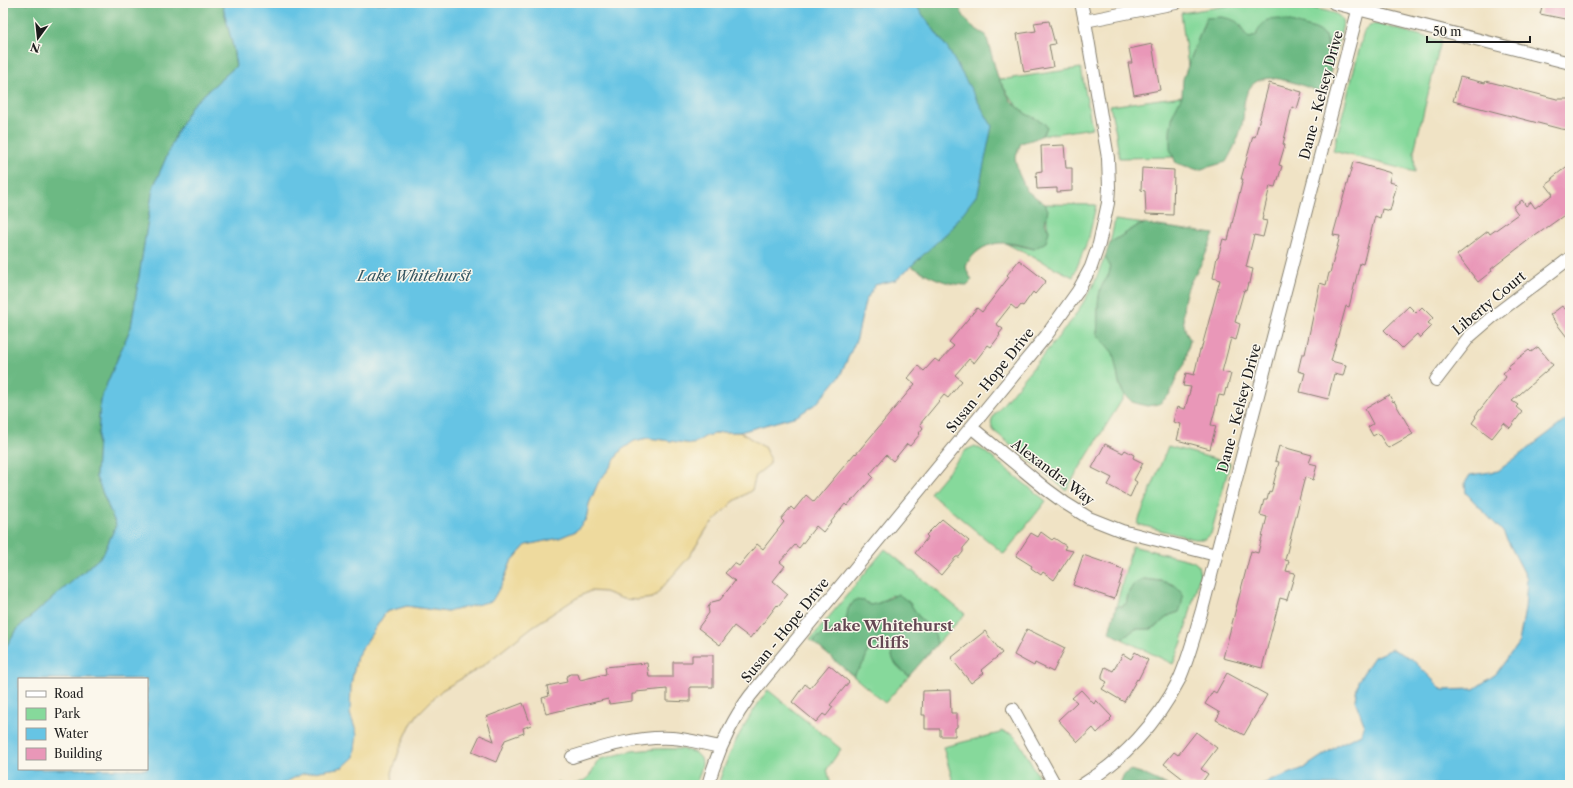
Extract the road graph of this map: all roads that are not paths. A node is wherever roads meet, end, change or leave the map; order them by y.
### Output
1 (1081, 3) edge
2 (1176, 3) edge
3 (1334, 3) edge
4 (1359, 6) edge
5 (1085, 21) junction
6 (1570, 63) edge
7 (1570, 258) edge
8 (1436, 380) dead end
9 (971, 427) junction
10 (1216, 555) junction
11 (1013, 709) dead end
12 (721, 747) junction
13 (572, 757) dead end
14 (708, 785) edge
15 (1055, 785) edge
16 (1082, 785) edge

1 - 5 street, Susan - Hope Drive
2 - 5 street
3 - 4 street
4 - 6 street
4 - 10 street, Dane - Kelsey Drive
5 - 9 street, Susan - Hope Drive
7 - 8 street, Liberty Court
9 - 10 street, Alexandra Way
9 - 12 street, Susan - Hope Drive
10 - 16 street, Dane - Kelsey Drive
11 - 15 street
12 - 13 street
12 - 14 street, Susan - Hope Drive

